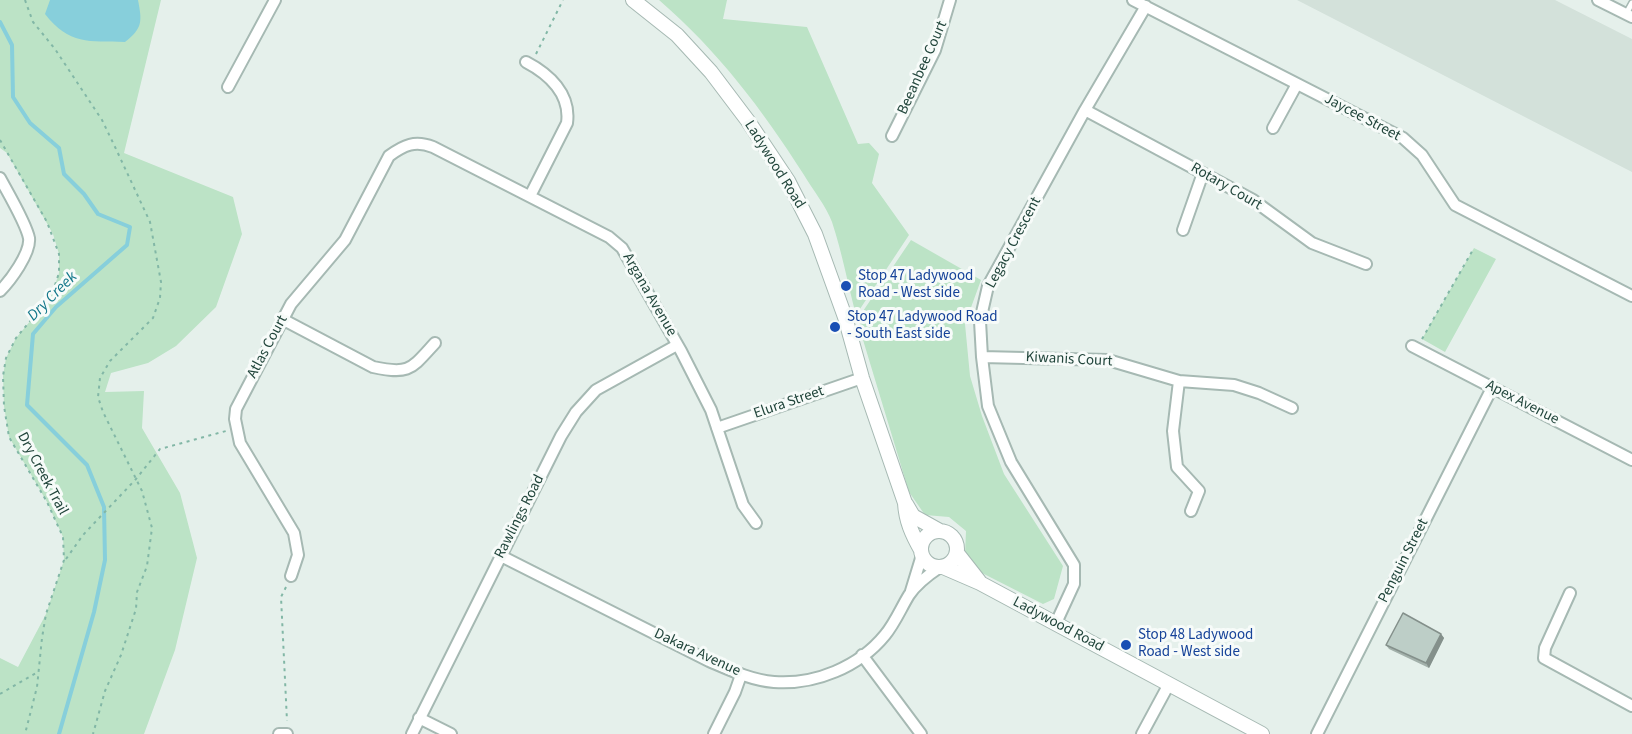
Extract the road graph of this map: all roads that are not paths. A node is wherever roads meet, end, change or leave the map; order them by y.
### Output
1 (274, 0) edge
2 (633, 0) edge
3 (950, 0) edge
4 (1133, 0) edge
5 (1598, 0) edge
6 (1632, 3) edge
7 (1146, 6) junction
8 (1629, 16) edge
9 (529, 63) road end
10 (1297, 84) junction
11 (228, 87) dead end
12 (1085, 110) junction
13 (1274, 128) dead end
14 (892, 136) dead end
15 (412, 144) joint
16 (1203, 174) junction
17 (0, 178) edge
18 (530, 196) junction
19 (1183, 230) dead end
20 (1366, 264) dead end
21 (0, 291) edge
22 (1632, 296) edge
23 (282, 319) junction
24 (435, 343) dead end
25 (677, 345) junction
26 (1412, 346) dead end
27 (982, 357) junction
28 (862, 378) junction
29 (1179, 381) junction
30 (1492, 388) junction
31 (1292, 408) dead end
32 (717, 428) junction
33 (1632, 460) edge
34 (905, 503) junction
35 (1191, 511) dead end
36 (756, 523) dead end
37 (940, 531) junction
38 (921, 552) junction
39 (957, 553) junction
40 (501, 556) junction
41 (941, 567) junction
42 (291, 576) road end
43 (980, 583) junction
44 (1570, 593) dead end
45 (910, 594) junction
46 (1056, 624) junction
47 (862, 656) junction
48 (741, 675) junction
49 (1169, 684) junction
50 (1632, 706) edge
51 (420, 718) junction
52 (279, 734) edge
53 (287, 734) edge
54 (412, 734) edge
55 (451, 734) edge
56 (714, 734) edge
57 (921, 734) edge
58 (1142, 734) edge
59 (1263, 734) edge
60 (1317, 734) edge

1 - 11 street
2 - 28 street, Ladywood Road
3 - 14 street, Beeanbee Court
4 - 7 street, Jaycee Street
5 - 8 street
6 - 8 lane
7 - 10 street, Jaycee Street
7 - 12 street, Legacy Crescent
9 - 18 street
10 - 13 street
10 - 22 street, Jaycee Street
12 - 16 street, Rotary Court
12 - 27 street, Legacy Crescent
15 - 18 street, Argana Avenue
15 - 23 street, Atlas Court
16 - 19 street
16 - 20 street, Rotary Court
17 - 21 street
18 - 25 street, Argana Avenue
23 - 24 street
23 - 42 street, Atlas Court
25 - 32 street, Argana Avenue
25 - 40 street, Rawlings Road
26 - 30 street, Apex Avenue
27 - 29 street, Kiwanis Court
27 - 46 street, Legacy Crescent
28 - 32 street, Elura Street
28 - 34 street, Ladywood Road
29 - 31 street, Kiwanis Court
29 - 35 street
30 - 33 street, Apex Avenue
30 - 60 street, Penguin Street
32 - 36 street, Argana Avenue
34 - 37 street, Ladywood Road
34 - 38 street, Ladywood Road
37 - 38 street
37 - 39 street
38 - 41 street
38 - 45 street, Dakara Avenue
39 - 41 street
39 - 43 street, Ladywood Road
40 - 48 street, Dakara Avenue
40 - 51 street, Rawlings Road
41 - 43 street, Ladywood Road
41 - 45 street, Dakara Avenue
43 - 46 street, Ladywood Road
44 - 50 street
45 - 47 street, Dakara Avenue
46 - 49 street, Ladywood Road
47 - 48 street, Dakara Avenue
47 - 57 street
48 - 56 street
49 - 58 street
49 - 59 street, Ladywood Road
51 - 54 street, Rawlings Road
51 - 55 street
52 - 53 street

